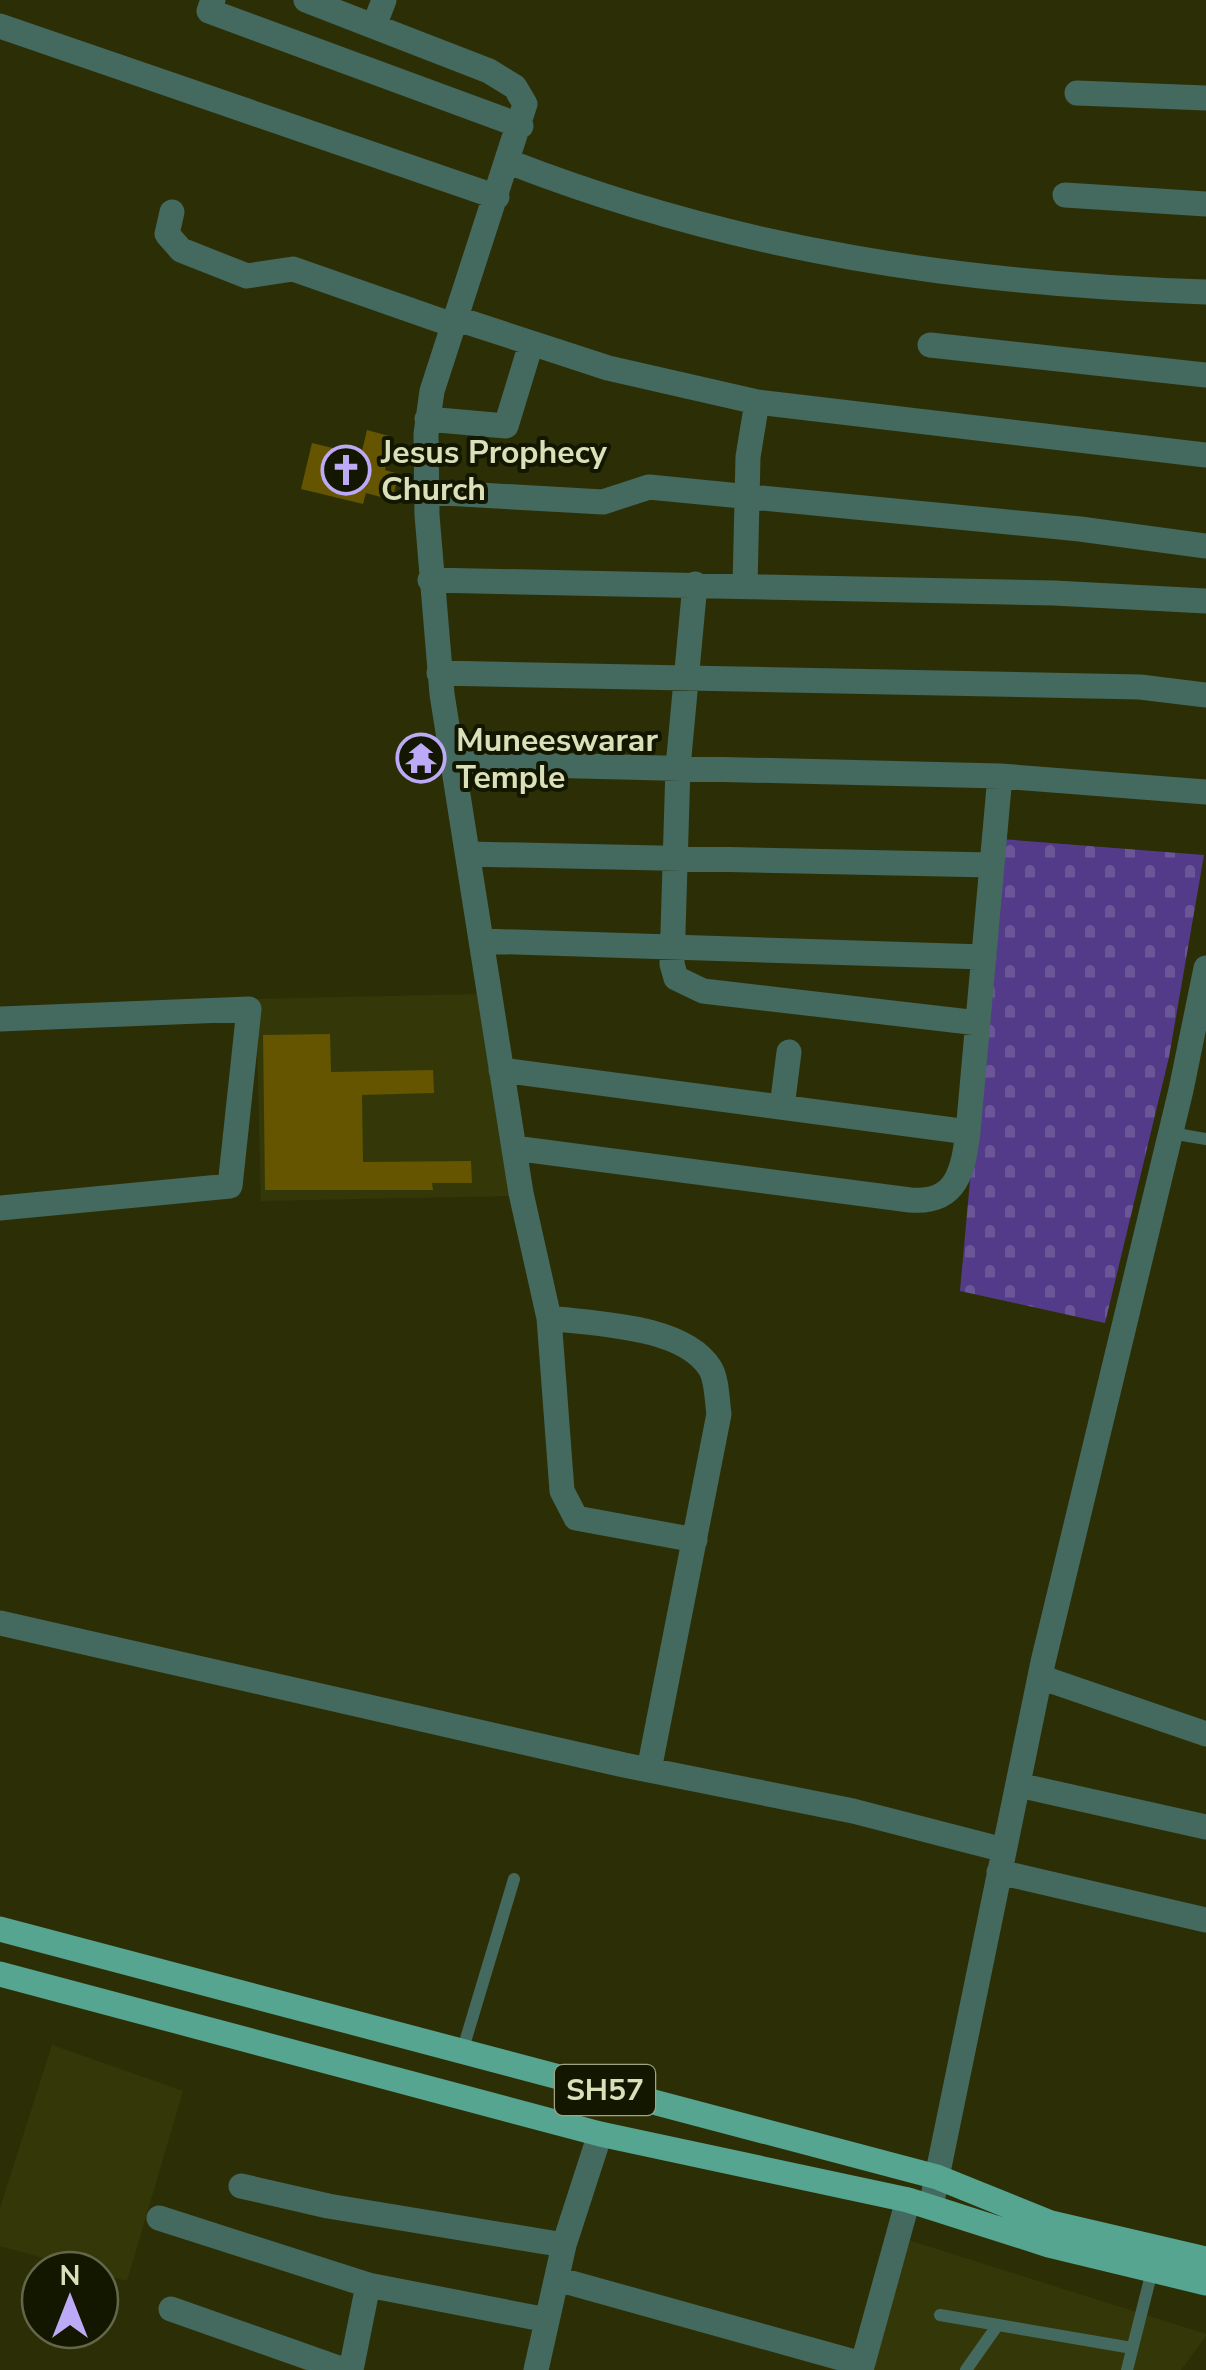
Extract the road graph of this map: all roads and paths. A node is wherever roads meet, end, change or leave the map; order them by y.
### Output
1 (213, 0) edge
2 (306, 0) edge
3 (384, 0) edge
4 (0, 26) edge
5 (374, 26) junction
6 (1078, 93) dead end
7 (1206, 98) edge
8 (521, 126) junction
9 (508, 162) junction
10 (1065, 195) dead end
11 (496, 197) junction
12 (1206, 204) edge
13 (172, 212) dead end
14 (1206, 292) edge
15 (454, 322) junction
16 (531, 344) junction
17 (930, 345) dead end
18 (1206, 375) edge
19 (758, 402) junction
20 (427, 419) junction
21 (1206, 455) edge
22 (426, 492) junction
23 (746, 496) junction
24 (1206, 546) edge
25 (430, 580) junction
26 (695, 584) junction
27 (745, 586) junction
28 (1206, 601) edge
29 (439, 673) junction
30 (686, 678) junction
31 (1206, 696) edge
32 (453, 763) junction
33 (678, 768) junction
34 (1000, 776) junction
35 (1206, 792) edge
36 (468, 854) junction
37 (675, 859) junction
38 (992, 865) junction
39 (481, 941) junction
40 (672, 947) junction
41 (984, 958) junction
42 (1206, 968) edge
43 (0, 1019) edge
44 (978, 1023) junction
45 (789, 1052) dead end
46 (501, 1070) junction
47 (782, 1107) junction
48 (968, 1132) junction
49 (1171, 1133) junction
50 (1206, 1139) edge
51 (514, 1148) junction
52 (0, 1208) edge
53 (549, 1318) junction
54 (695, 1540) junction
55 (0, 1623) edge
56 (1040, 1677) junction
57 (1205, 1731) edge
58 (649, 1770) junction
59 (1018, 1786) junction
60 (1206, 1827) edge
61 (1002, 1861) junction
62 (514, 1880) dead end
63 (1206, 1920) edge
64 (0, 1929) edge
65 (0, 1974) edge
66 (462, 2052) junction
67 (600, 2134) junction
68 (937, 2178) junction
69 (241, 2186) dead end
70 (920, 2203) junction
71 (159, 2218) dead end
72 (564, 2245) junction
73 (1206, 2260) edge
74 (1152, 2271) junction
75 (557, 2278) junction
76 (1206, 2282) edge
77 (368, 2285) junction
78 (172, 2309) dead end
79 (940, 2315) dead end
80 (547, 2320) junction
81 (997, 2326) junction
82 (1132, 2348) junction
83 (862, 2367) edge
84 (348, 2370) edge
85 (536, 2370) edge
86 (966, 2370) edge
87 (1127, 2370) edge

1 - 8 street
2 - 5 street
3 - 5 street
4 - 11 street
5 - 8 street
6 - 7 street
8 - 9 street
9 - 11 street
9 - 14 street
10 - 12 street
11 - 15 street
13 - 15 street
15 - 16 street
15 - 20 street
16 - 19 street
16 - 20 street
17 - 18 street
19 - 21 street
19 - 23 street
20 - 22 street
22 - 23 street
22 - 25 street
23 - 24 street
23 - 27 street
25 - 26 street
25 - 29 street
26 - 27 street
26 - 30 street
27 - 28 street
29 - 30 street
29 - 32 street
30 - 31 street
30 - 33 street
32 - 33 street
32 - 36 street
33 - 34 street
33 - 37 street
34 - 35 street
34 - 38 street
36 - 37 street
36 - 39 street
37 - 38 street
37 - 40 street
38 - 41 street
39 - 40 street
39 - 46 street
40 - 41 street
40 - 44 street
41 - 44 street
42 - 49 street
43 - 52 street
44 - 48 street
45 - 47 street
46 - 47 street
46 - 51 street
47 - 48 street
48 - 51 street
49 - 50 lane
49 - 56 street
51 - 53 street
53 - 54 street
53 - 54 street
54 - 58 street
55 - 58 street
56 - 57 street
56 - 59 street
58 - 61 street
59 - 60 street
59 - 61 street
61 - 63 street
61 - 68 street
62 - 66 lane
64 - 66 main road, SH57
65 - 67 main road, SH57
66 - 68 main road, SH57
67 - 70 main road, SH57
67 - 72 street
68 - 70 street
68 - 73 main road, SH57
69 - 72 street
70 - 74 main road, SH57
70 - 83 street
71 - 77 street
72 - 75 street
74 - 76 main road, SH57
74 - 82 lane
75 - 80 street
75 - 83 street
77 - 80 street
77 - 84 street
78 - 84 street
79 - 81 lane
80 - 85 street
81 - 82 lane
81 - 86 lane
82 - 87 lane

